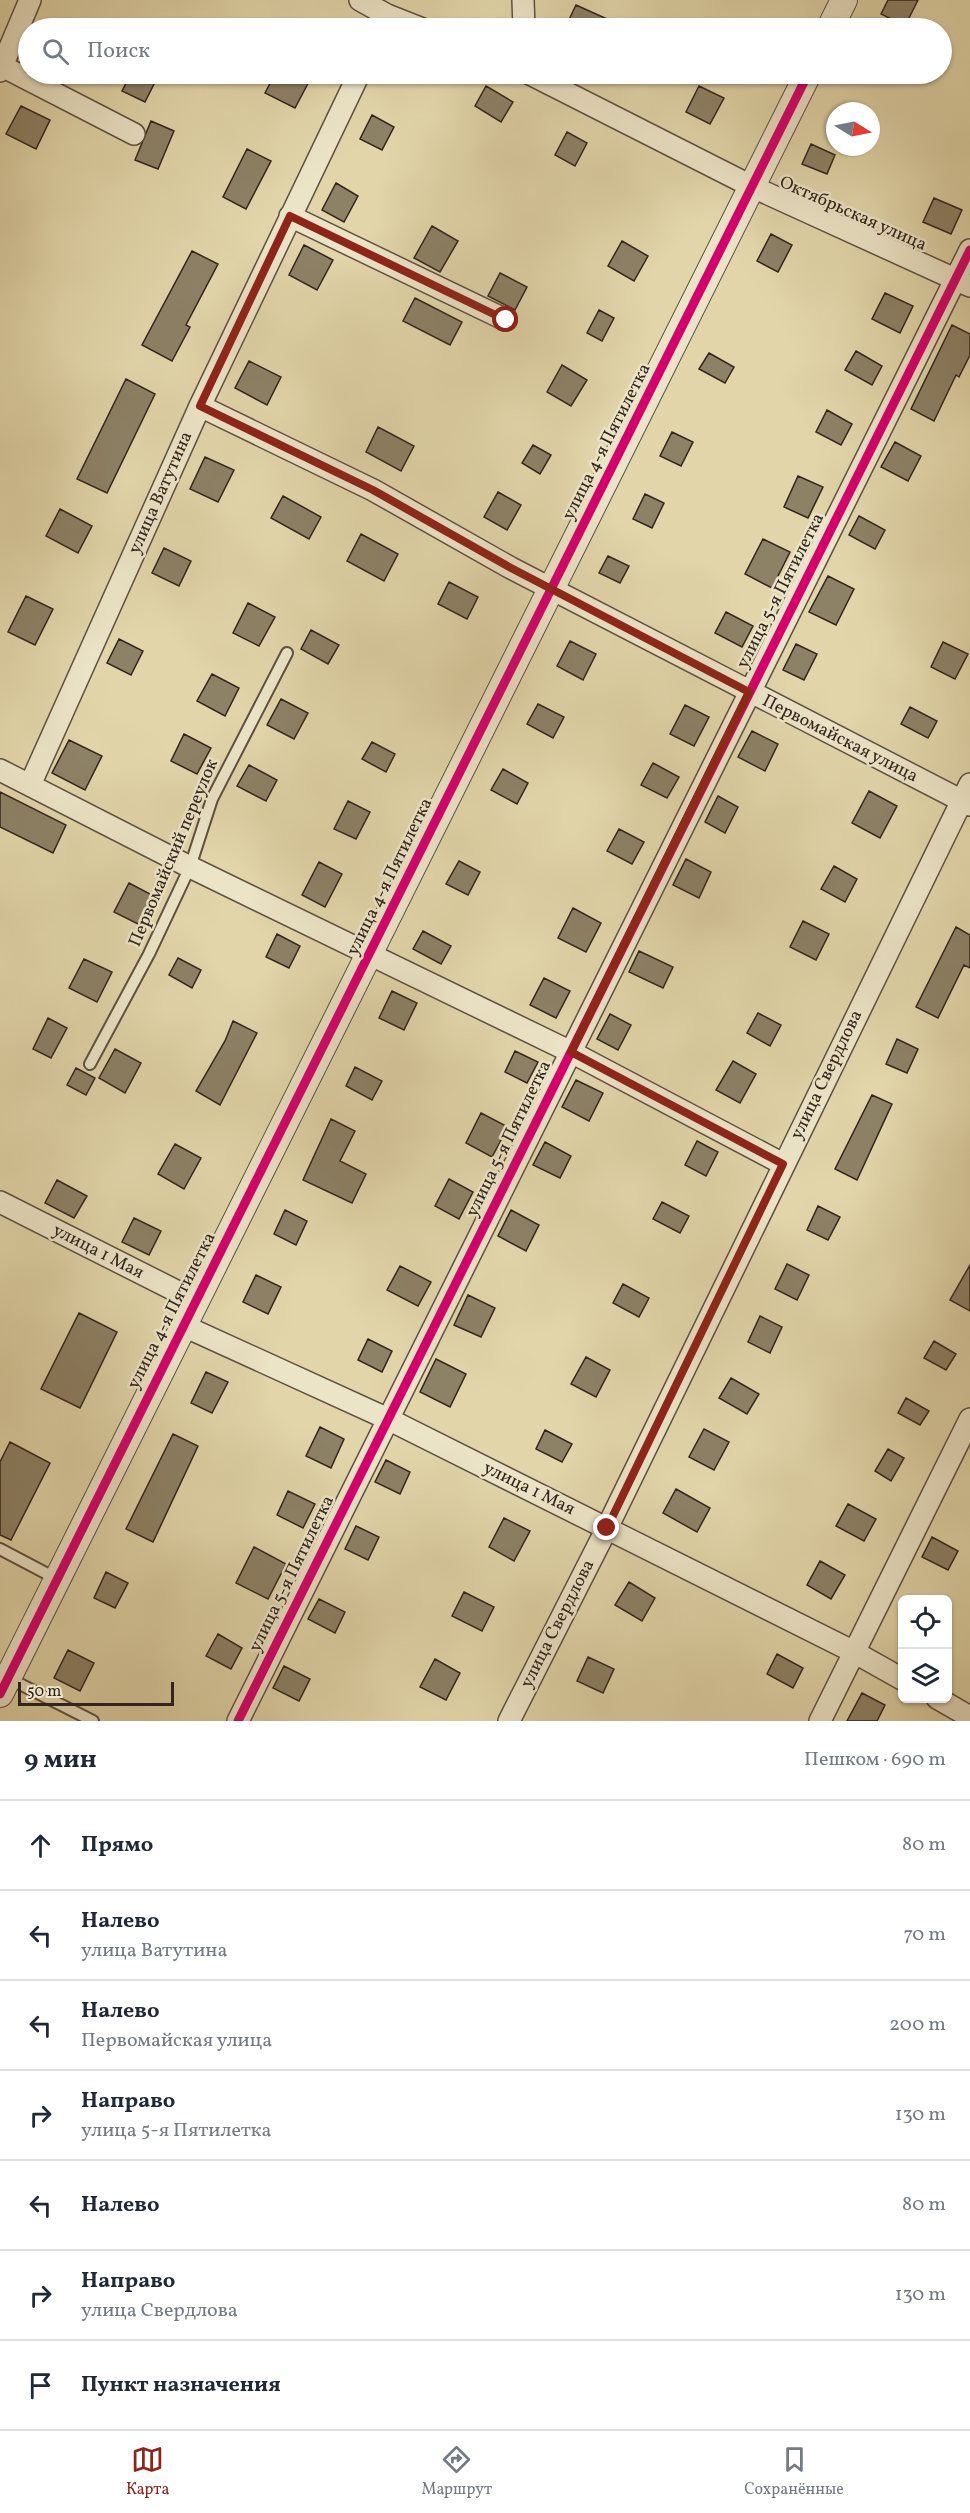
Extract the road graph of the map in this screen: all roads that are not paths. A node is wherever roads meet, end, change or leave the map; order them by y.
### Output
1 (30, 0) edge
2 (360, 0) edge
3 (523, 0) edge
4 (844, 0) edge
5 (22, 18) edge
6 (380, 18) edge
7 (524, 18) edge
8 (835, 18) edge
9 (18, 29) edge
10 (1, 69) edge
11 (18, 77) edge
12 (32, 84) edge
13 (354, 84) edge
14 (550, 84) edge
15 (803, 84) edge
16 (134, 134) dead end
17 (753, 187) junction
18 (290, 216) junction
19 (970, 250) edge
20 (963, 282) edge
21 (506, 320) dead end
22 (200, 406) junction
23 (552, 588) junction
24 (287, 653) dead end
25 (749, 692) junction
26 (0, 770) edge
27 (30, 785) junction
28 (967, 797) edge
29 (190, 867) junction
30 (370, 956) junction
31 (571, 1052) junction
32 (90, 1064) dead end
33 (783, 1164) junction
34 (0, 1202) edge
35 (196, 1301) junction
36 (184, 1326) junction
37 (388, 1419) junction
38 (970, 1419) edge
39 (607, 1528) junction
40 (0, 1549) edge
41 (57, 1580) junction
42 (854, 1652) junction
43 (898, 1676) edge
44 (4, 1686) edge
45 (946, 1703) edge
46 (970, 1717) edge
47 (93, 1721) edge
48 (238, 1721) edge
49 (509, 1721) edge
50 (820, 1721) edge

1 - 5 street
2 - 6 street
3 - 7 street
4 - 8 street
9 - 10 street
10 - 11 street
12 - 16 street
13 - 18 street, улица Ватутина
14 - 17 street, Октябрьская улица
15 - 17 street, улица 4-я Пятилетка
17 - 20 street, Октябрьская улица
17 - 23 street, улица 4-я Пятилетка
18 - 21 street
18 - 22 street, улица Ватутина
19 - 20 street, улица 5-я Пятилетка
20 - 25 street, улица 5-я Пятилетка
22 - 23 street, Первомайская улица
22 - 27 street, улица Ватутина
23 - 25 street, Первомайская улица
23 - 30 street, улица 4-я Пятилетка
24 - 29 lane, Первомайский переулок
25 - 28 street, Первомайская улица
25 - 31 street, улица 5-я Пятилетка
26 - 27 street
27 - 29 street
28 - 33 street, улица Свердлова
29 - 30 street
29 - 32 lane, Первомайский переулок
30 - 31 street
30 - 35 street, улица 4-я Пятилетка
31 - 33 street
31 - 37 street, улица 5-я Пятилетка
33 - 39 street, улица Свердлова
34 - 35 street, улица 1 Мая
35 - 36 street, улица 4-я Пятилетка
36 - 37 street, улица 1 Мая
36 - 41 street, улица 4-я Пятилетка
37 - 39 street, улица 1 Мая
37 - 48 street, улица 5-я Пятилетка
38 - 42 street
39 - 42 street, улица 1 Мая
39 - 49 street, улица Свердлова
40 - 41 lane
41 - 44 street, улица 4-я Пятилетка
42 - 43 street, улица 1 Мая
42 - 50 street
44 - 47 lane
45 - 46 street

